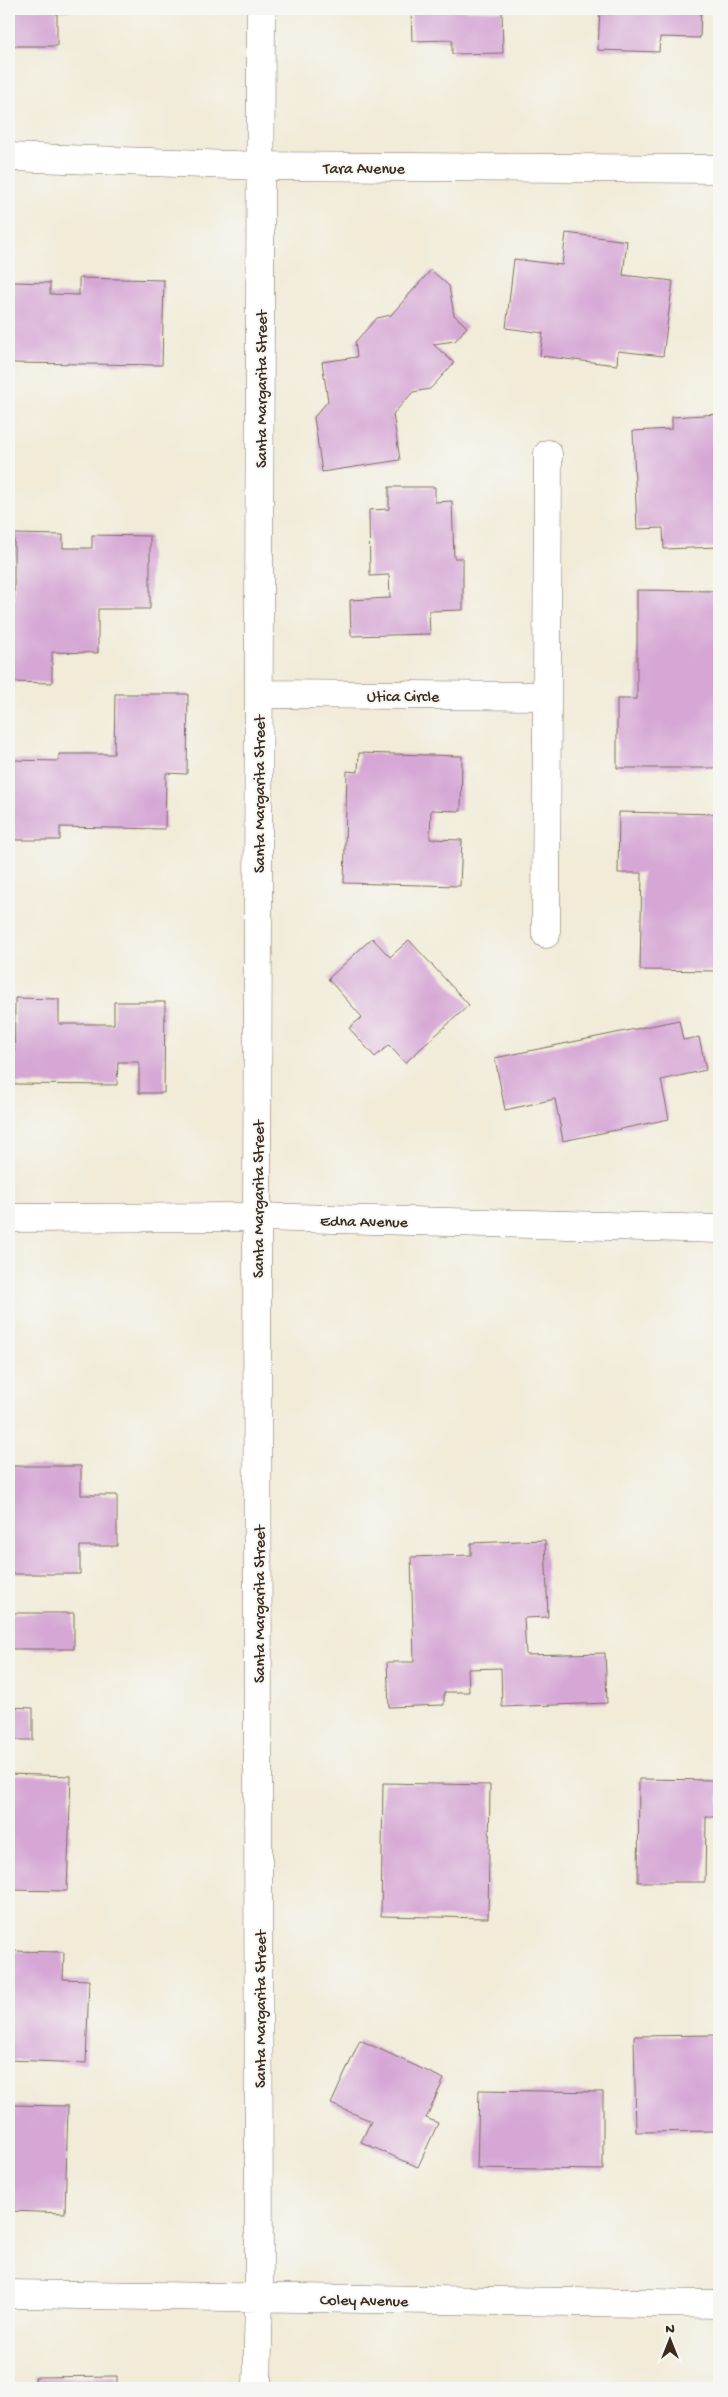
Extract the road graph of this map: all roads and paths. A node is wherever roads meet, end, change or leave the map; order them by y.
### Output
1 (261, 9) edge
2 (9, 157) edge
3 (260, 166) junction
4 (719, 169) edge
5 (548, 454) dead end
6 (259, 694) junction
7 (547, 696) junction
8 (546, 934) dead end
9 (256, 1217) junction
10 (9, 1218) edge
11 (719, 1229) edge
12 (9, 2294) edge
13 (259, 2297) junction
14 (719, 2304) edge
15 (257, 2388) edge

1 - 3 street, Santa Margarita Street
2 - 3 street, Tara Avenue
3 - 4 street, Tara Avenue
3 - 6 street, Santa Margarita Street
5 - 7 street
6 - 7 street, Utica Circle
6 - 9 street, Santa Margarita Street
7 - 8 street
9 - 10 street, Edna Avenue
9 - 11 street, Edna Avenue
9 - 13 street, Santa Margarita Street
12 - 13 street, Coley Avenue
13 - 14 street, Coley Avenue
13 - 15 street, Santa Margarita Street

